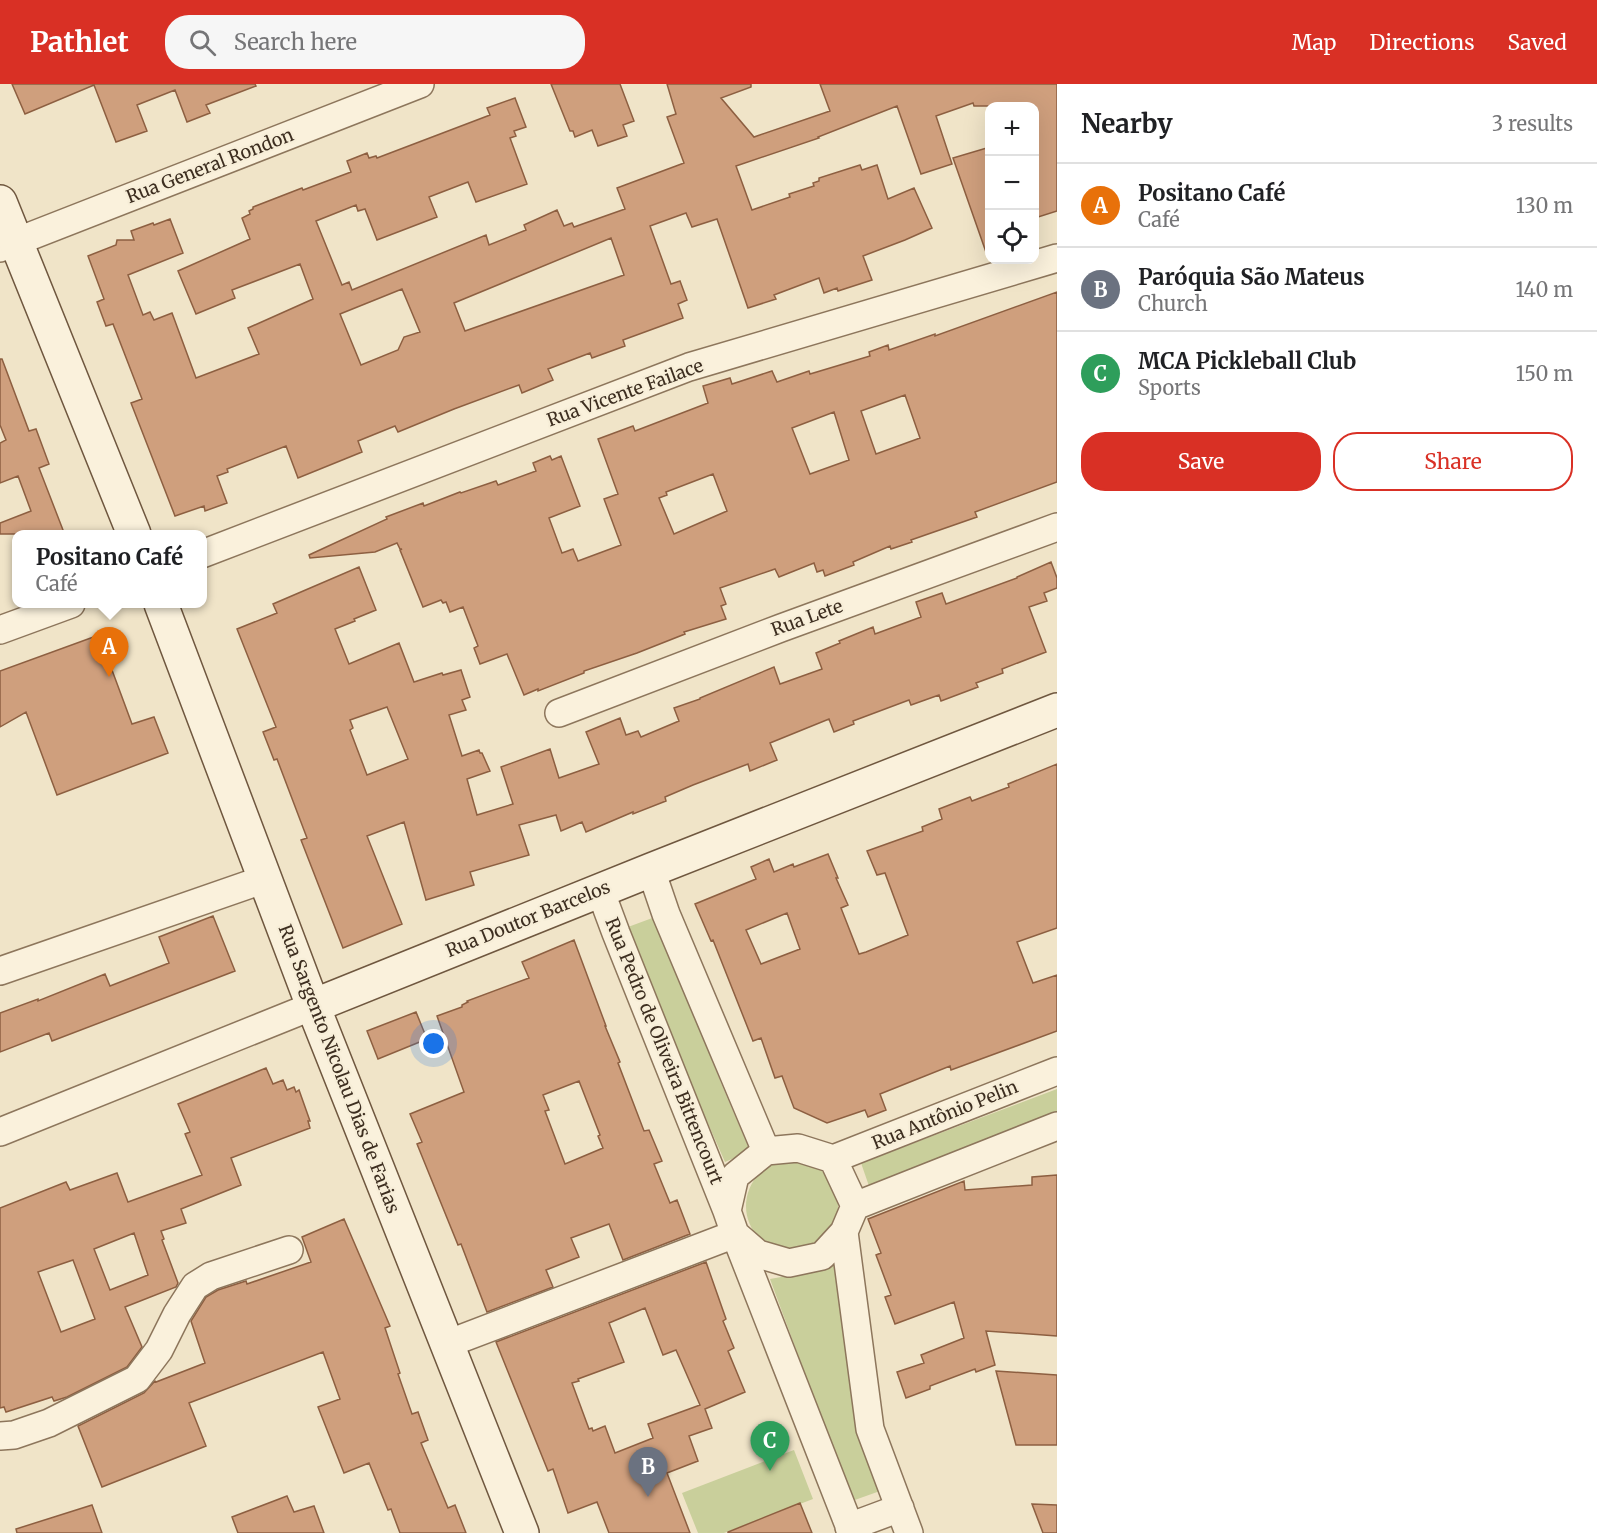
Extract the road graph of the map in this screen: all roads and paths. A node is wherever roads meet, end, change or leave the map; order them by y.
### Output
1 (420, 84) edge
2 (0, 202) edge
3 (8, 245) edge
4 (1057, 258) edge
5 (1057, 527) edge
6 (132, 530) edge
7 (207, 552) edge
8 (57, 608) edge
9 (163, 608) edge
10 (0, 630) edge
11 (1057, 710) edge
12 (559, 713) dead end
13 (651, 870) junction
14 (265, 879) junction
15 (600, 891) junction
16 (0, 971) edge
17 (313, 1006) junction
18 (1057, 1071) edge
19 (1057, 1126) edge
20 (0, 1132) edge
21 (766, 1151) junction
22 (833, 1159) junction
23 (855, 1206) junction
24 (731, 1222) junction
25 (844, 1232) junction
26 (289, 1250) dead end
27 (447, 1344) junction
28 (0, 1436) edge
29 (900, 1508) junction
30 (850, 1530) edge
31 (522, 1533) edge
32 (909, 1533) edge

1 - 3 street, Rua General Rondon
2 - 3 main road
3 - 6 main road
4 - 7 street, Rua Vicente Failace
5 - 12 street, Rua Lete
8 - 10 street
9 - 14 main road, Rua Sargento Nicolau Dias de Farias
11 - 13 main road, Rua Doutor Barcelos
13 - 15 main road, Rua Doutor Barcelos
13 - 21 street
14 - 16 street
14 - 17 main road, Rua Sargento Nicolau Dias de Farias
15 - 17 main road, Rua Doutor Barcelos
15 - 24 street, Rua Pedro de Oliveira Bittencourt
17 - 20 street, Rua Doutor Barcelos
17 - 27 main road, Rua Sargento Nicolau Dias de Farias
18 - 22 street, Rua Antônio Pelin
19 - 23 street
21 - 22 street
21 - 24 street
22 - 23 street
23 - 25 street
24 - 25 street
24 - 27 street
24 - 30 street, Rua Pedro de Oliveira Bittencourt
25 - 29 street
26 - 28 street
27 - 31 main road, Rua Sargento Nicolau Dias de Farias
29 - 30 street
29 - 32 street

